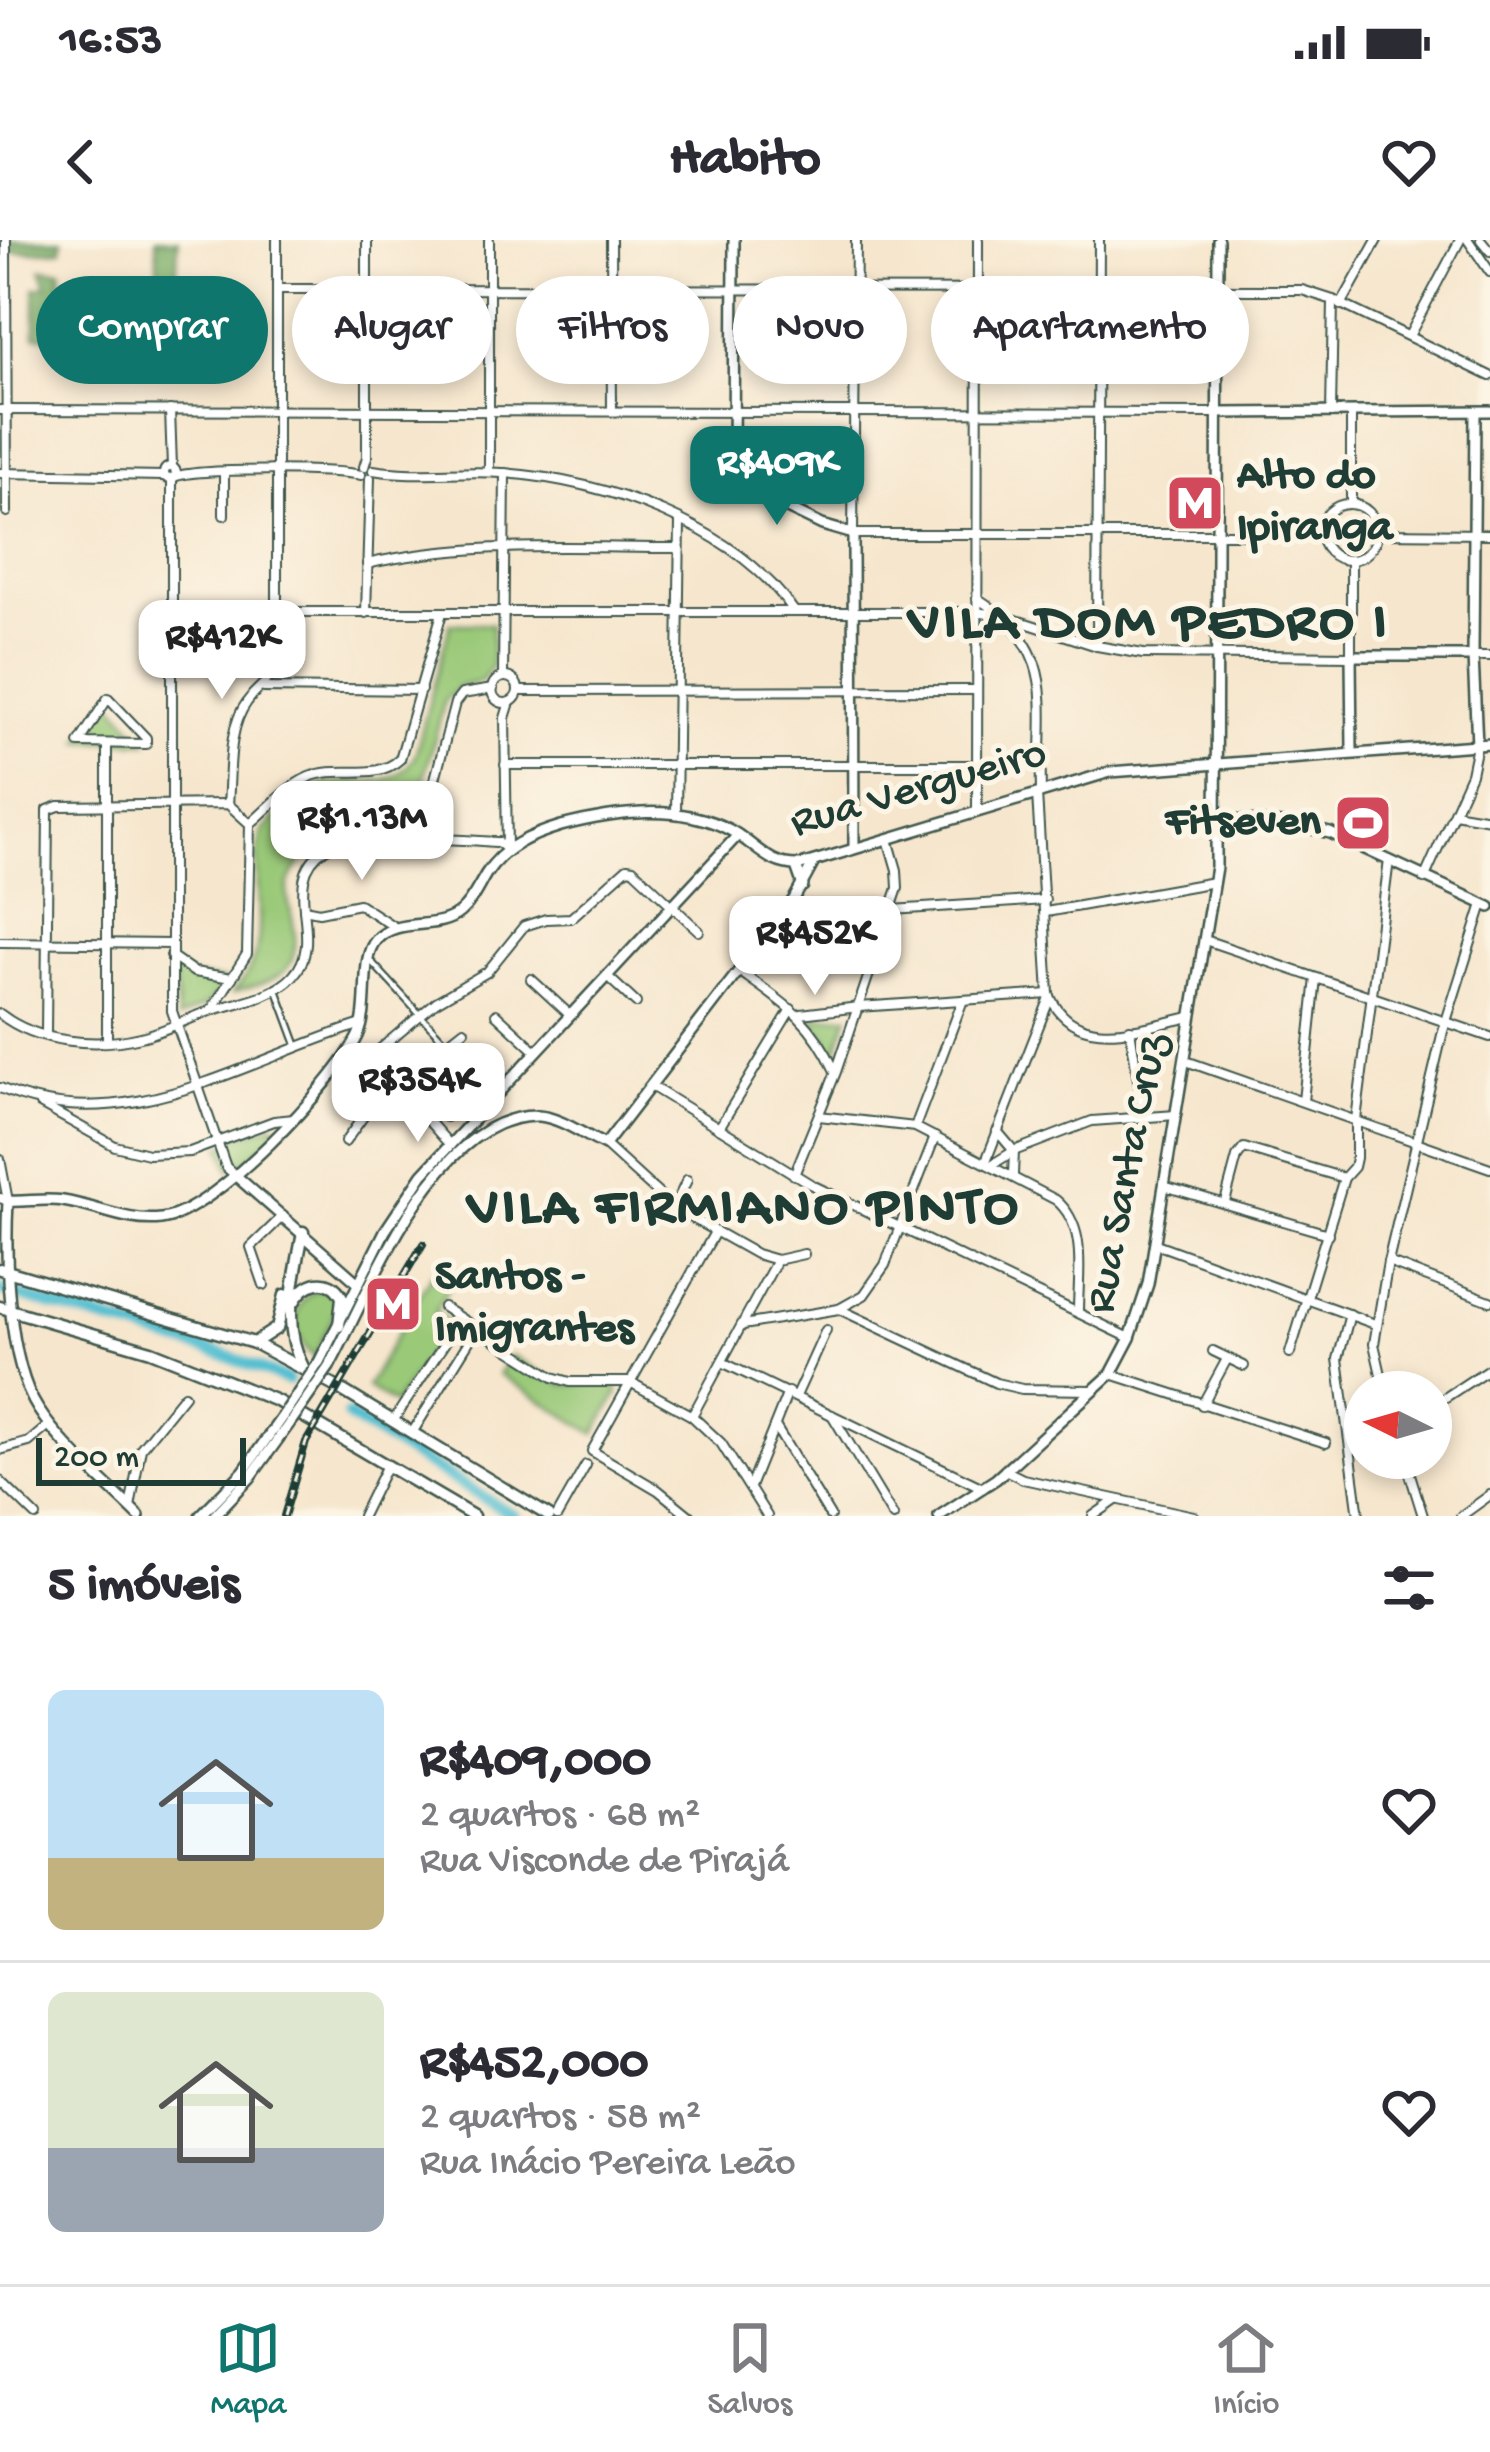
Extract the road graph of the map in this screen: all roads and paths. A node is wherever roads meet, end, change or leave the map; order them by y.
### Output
1 (6, 240) edge
2 (277, 240) edge
3 (367, 240) edge
4 (489, 240) edge
5 (611, 240) edge
6 (734, 240) edge
7 (856, 240) edge
8 (978, 240) edge
9 (1099, 240) edge
10 (1218, 240) edge
11 (1377, 240) edge
12 (1464, 240) edge
13 (1481, 240) edge
14 (1490, 251) edge
15 (1490, 272) edge
16 (367, 276) edge
17 (489, 276) edge
18 (611, 276) edge
19 (733, 276) edge
20 (856, 276) edge
21 (977, 276) edge
22 (1099, 276) edge
23 (1219, 276) edge
24 (277, 289) junction
25 (292, 289) edge
26 (709, 290) edge
27 (733, 290) edge
28 (1249, 290) edge
29 (1337, 302) junction
30 (1409, 336) junction
31 (1490, 376) edge
32 (368, 384) edge
33 (490, 384) edge
34 (612, 384) edge
35 (734, 384) edge
36 (856, 384) edge
37 (978, 384) edge
38 (1099, 384) edge
39 (1218, 384) edge
40 (3, 410) edge
41 (170, 410) junction
42 (278, 410) junction
43 (368, 410) junction
44 (490, 411) junction
45 (612, 411) junction
46 (856, 411) junction
47 (978, 411) junction
48 (1099, 411) junction
49 (734, 412) junction
50 (1218, 412) junction
51 (1331, 412) junction
52 (1475, 412) junction
53 (1490, 412) edge
54 (1351, 413) junction
55 (171, 471) junction
56 (365, 471) junction
57 (224, 472) junction
58 (489, 472) junction
59 (3, 473) edge
60 (278, 473) junction
61 (505, 473) junction
62 (1352, 504) junction
63 (7, 512) dead end
64 (224, 514) dead end
65 (680, 520) junction
66 (977, 533) junction
67 (1217, 533) junction
68 (1377, 533) junction
69 (854, 534) junction
70 (1099, 534) junction
71 (1322, 534) junction
72 (1473, 534) junction
73 (1490, 534) edge
74 (505, 548) junction
75 (679, 548) junction
76 (1351, 560) junction
77 (367, 564) junction
78 (775, 584) junction
79 (976, 597) junction
80 (171, 612) junction
81 (278, 612) junction
82 (503, 612) junction
83 (679, 612) junction
84 (768, 612) junction
85 (795, 612) junction
86 (853, 612) junction
87 (976, 612) junction
88 (366, 613) junction
89 (442, 613) junction
90 (1007, 617) junction
91 (1031, 625) junction
92 (1025, 638) junction
93 (1097, 646) junction
94 (1217, 654) junction
95 (1351, 656) junction
96 (1472, 656) junction
97 (1490, 656) edge
98 (503, 677) junction
99 (264, 688) junction
100 (493, 689) junction
101 (421, 690) junction
102 (679, 690) junction
103 (854, 690) junction
104 (975, 690) junction
105 (518, 691) junction
106 (505, 701) junction
107 (107, 744) junction
108 (1490, 744) edge
109 (1477, 745) junction
110 (1352, 752) junction
111 (1216, 761) junction
112 (505, 765) junction
113 (679, 765) junction
114 (853, 765) junction
115 (975, 765) junction
116 (1039, 791) junction
117 (1217, 799) junction
118 (171, 804) junction
119 (228, 804) junction
120 (106, 805) junction
121 (977, 811) junction
122 (676, 813) junction
123 (1454, 813) junction
124 (1490, 818) edge
125 (1231, 820) junction
126 (250, 824) junction
127 (738, 835) junction
128 (1217, 838) junction
129 (888, 839) junction
130 (419, 840) junction
131 (854, 848) junction
132 (507, 849) junction
133 (1389, 860) junction
134 (813, 864) junction
135 (796, 866) junction
136 (1424, 879) junction
137 (1214, 882) junction
138 (803, 886) junction
139 (1045, 900) junction
140 (1486, 906) edge
141 (672, 907) junction
142 (304, 909) junction
143 (892, 910) junction
144 (1046, 912) junction
145 (396, 928) junction
146 (699, 931) dead end
147 (1205, 940) junction
148 (0, 942) edge
149 (47, 942) junction
150 (107, 944) junction
151 (171, 944) junction
152 (170, 956) junction
153 (367, 957) junction
154 (739, 971) junction
155 (607, 976) junction
156 (232, 978) junction
157 (1316, 978) junction
158 (532, 979) dead end
159 (276, 988) junction
160 (1049, 996) junction
161 (1371, 997) junction
162 (963, 1000) junction
163 (636, 1003) dead end
164 (859, 1006) junction
165 (791, 1009) junction
166 (212, 1010) junction
167 (0, 1014) edge
168 (496, 1014) dead end
169 (570, 1015) junction
170 (801, 1015) junction
171 (421, 1016) junction
172 (1194, 1017) junction
173 (1446, 1022) junction
174 (364, 1024) junction
175 (174, 1025) junction
176 (1130, 1029) junction
177 (464, 1030) dead end
178 (46, 1035) junction
179 (1490, 1037) edge
180 (107, 1041) junction
181 (448, 1045) junction
182 (298, 1047) junction
183 (460, 1049) dead end
184 (536, 1052) junction
185 (348, 1057) junction
186 (1186, 1061) junction
187 (501, 1064) dead end
188 (836, 1072) junction
189 (397, 1084) junction
190 (196, 1086) junction
191 (651, 1086) junction
192 (0, 1088) edge
193 (1303, 1101) junction
194 (487, 1102) junction
195 (39, 1103) junction
196 (80, 1107) junction
197 (1178, 1115) junction
198 (446, 1117) junction
199 (819, 1117) junction
200 (1144, 1118) junction
201 (294, 1119) junction
202 (1356, 1120) junction
203 (467, 1122) junction
204 (509, 1122) junction
205 (77, 1126) junction
206 (915, 1127) junction
207 (719, 1128) junction
208 (436, 1129) junction
209 (997, 1132) junction
210 (481, 1134) junction
211 (934, 1137) junction
212 (217, 1142) junction
213 (345, 1142) dead end
214 (1416, 1142) junction
215 (449, 1144) junction
216 (605, 1145) junction
217 (1014, 1151) junction
218 (0, 1159) edge
219 (989, 1162) junction
220 (1490, 1168) edge
221 (236, 1175) junction
222 (794, 1175) junction
223 (1013, 1175) junction
224 (1344, 1178) junction
225 (687, 1180) dead end
226 (1167, 1186) junction
227 (4, 1199) edge
228 (1225, 1202) junction
229 (674, 1208) junction
230 (284, 1215) junction
231 (901, 1228) junction
232 (300, 1229) junction
233 (715, 1232) junction
234 (1328, 1234) junction
235 (1156, 1244) junction
236 (804, 1253) dead end
237 (777, 1260) junction
238 (1388, 1262) junction
239 (5, 1274) edge
240 (358, 1282) junction
241 (264, 1285) dead end
242 (1309, 1299) junction
243 (1490, 1301) edge
244 (8, 1307) edge
245 (443, 1307) dead end
246 (839, 1309) junction
247 (290, 1310) junction
248 (360, 1311) junction
249 (1078, 1312) junction
250 (1349, 1314) junction
251 (460, 1320) junction
252 (1375, 1324) junction
253 (742, 1325) junction
254 (338, 1326) junction
255 (476, 1330) junction
256 (826, 1330) dead end
257 (1130, 1337) junction
258 (254, 1343) junction
259 (1213, 1351) dead end
260 (1290, 1353) dead end
261 (1227, 1359) junction
262 (722, 1362) junction
263 (324, 1364) junction
264 (1244, 1366) dead end
265 (1490, 1368) edge
266 (304, 1369) junction
267 (1379, 1371) edge
268 (1111, 1374) junction
269 (630, 1382) junction
270 (1095, 1390) junction
271 (1452, 1393) edge
272 (792, 1394) junction
273 (184, 1395) dead end
274 (1202, 1405) junction
275 (831, 1414) junction
276 (692, 1416) junction
277 (288, 1417) junction
278 (393, 1421) junction
279 (49, 1425) junction
280 (775, 1426) junction
281 (412, 1433) junction
282 (39, 1436) junction
283 (61, 1436) junction
284 (1326, 1443) dead end
285 (0, 1450) edge
286 (388, 1463) junction
287 (586, 1465) dead end
288 (1005, 1471) junction
289 (1412, 1479) edge
290 (0, 1481) edge
291 (750, 1488) junction
292 (983, 1488) junction
293 (1490, 1496) edge
294 (1116, 1500) junction
295 (130, 1507) junction
296 (36, 1516) edge
297 (139, 1516) edge
298 (200, 1516) edge
299 (214, 1516) edge
300 (362, 1516) edge
301 (473, 1516) edge
302 (553, 1516) edge
303 (690, 1516) edge
304 (767, 1516) edge
305 (830, 1516) edge
306 (892, 1516) edge
307 (939, 1516) edge
308 (1094, 1516) edge
309 (1194, 1516) edge
310 (1359, 1516) edge
311 (1423, 1516) edge
312 (1461, 1516) edge

1 - 40 street
2 - 24 street
3 - 16 street
4 - 17 street
5 - 18 street
6 - 19 main road
7 - 20 street
8 - 21 street
9 - 22 street
10 - 23 main road, Rua Santa Cruz
11 - 29 street
12 - 15 street
12 - 30 street
13 - 14 street
24 - 25 street
24 - 42 street
26 - 27 street
28 - 29 street
29 - 30 street
29 - 51 street
30 - 31 street
32 - 43 street
33 - 44 street
34 - 45 street
35 - 49 main road
36 - 46 street
37 - 47 street
38 - 48 street
39 - 50 main road, Rua Santa Cruz
40 - 41 street
40 - 59 street
41 - 42 street
41 - 55 street
42 - 43 street
42 - 60 street
43 - 44 street
43 - 56 street
44 - 45 street
44 - 58 street
45 - 49 street
46 - 47 street
46 - 49 street
46 - 69 street
47 - 48 street
47 - 66 street
48 - 50 street
48 - 70 street
49 - 69 main road
50 - 51 main road
50 - 67 main road, Rua Santa Cruz
51 - 54 main road
52 - 53 main road
52 - 54 main road
52 - 72 main road
54 - 62 street
55 - 57 street
55 - 59 street
55 - 80 street
56 - 58 street
56 - 60 street
56 - 77 street
57 - 60 street
57 - 64 street
58 - 61 street
59 - 63 street
60 - 81 street
61 - 65 street
61 - 74 street
62 - 68 street
62 - 71 street
65 - 75 street
65 - 78 street
66 - 69 street
66 - 70 street
66 - 79 street
67 - 70 street
67 - 71 street
67 - 94 main road, Rua Santa Cruz
68 - 72 street
68 - 76 street
69 - 86 main road
70 - 93 street
71 - 76 street
72 - 73 street
72 - 96 main road
74 - 75 street
74 - 77 street
74 - 82 street
75 - 83 street
76 - 95 street
77 - 88 street
78 - 84 street
78 - 85 street
79 - 87 street
79 - 90 street
80 - 81 street
80 - 118 street
81 - 88 street
81 - 99 street
82 - 83 street
82 - 89 street
82 - 98 street
83 - 84 street
83 - 102 street
84 - 85 street
85 - 86 street
86 - 87 street
86 - 103 main road
87 - 90 street
87 - 104 street
88 - 89 street
89 - 101 street
90 - 91 street
90 - 92 street
91 - 92 street
91 - 93 street
92 - 116 street
93 - 94 street
94 - 95 street
94 - 111 main road, Rua Santa Cruz
95 - 96 main road
95 - 110 main road
96 - 97 street
96 - 109 main road
98 - 100 street
98 - 105 street
99 - 101 street
99 - 119 street
100 - 106 street
100 - 130 street
101 - 126 street
102 - 103 street
102 - 105 street
102 - 113 street
103 - 104 street
103 - 114 main road
104 - 115 street
105 - 106 street
106 - 112 street
107 - 107 street
107 - 120 street
108 - 109 main road, Rua Vergueiro
109 - 110 main road, Rua Vergueiro
109 - 123 street
110 - 111 main road, Rua Vergueiro
111 - 116 main road, Rua Vergueiro
111 - 117 main road, Rua Santa Cruz
112 - 113 street
112 - 132 street
113 - 114 street
113 - 122 street
114 - 115 street
114 - 131 main road
115 - 121 street
116 - 121 main road, Rua Vergueiro
116 - 139 street
117 - 125 main road
117 - 128 main road, Rua Santa Cruz
118 - 119 street
118 - 120 street
118 - 151 street
119 - 126 street
120 - 149 street
120 - 150 street
121 - 129 main road, Rua Vergueiro
122 - 127 main road, Rua Vergueiro
122 - 132 main road, Rua Vergueiro
123 - 124 street
123 - 136 street
125 - 128 main road
125 - 133 main road
126 - 156 street
127 - 135 main road, Rua Vergueiro
127 - 141 main road
128 - 137 main road, Rua Santa Cruz
129 - 131 main road, Rua Vergueiro
129 - 143 street
130 - 132 street
130 - 142 street
131 - 134 main road, Rua Vergueiro
132 - 145 main road
133 - 136 main road
133 - 161 street
134 - 135 main road, Rua Vergueiro
134 - 138 main road
135 - 138 main road
136 - 140 main road
137 - 144 street
137 - 147 main road, Rua Santa Cruz
138 - 154 main road
139 - 143 street
139 - 144 street
140 - 173 street
141 - 146 street
141 - 155 main road
141 - 171 street
142 - 145 street
142 - 159 street
143 - 164 street
144 - 160 street
145 - 153 main road
147 - 157 street
147 - 172 main road, Rua Santa Cruz
148 - 149 street
149 - 150 street
149 - 178 street
150 - 151 street
150 - 180 street
151 - 152 street
152 - 156 street
152 - 175 street
153 - 171 street
153 - 174 main road
154 - 165 street
154 - 191 main road
155 - 163 street
155 - 169 main road
156 - 166 street
157 - 161 street
157 - 193 street
158 - 169 street
159 - 166 street
159 - 182 street
160 - 162 street
160 - 176 street
160 - 209 street
161 - 173 street
161 - 202 street
162 - 164 street
162 - 206 street
164 - 170 street
164 - 188 street
165 - 170 street
165 - 207 street
166 - 175 street
167 - 178 street
168 - 184 street
169 - 184 main road
170 - 188 street
171 - 181 street
171 - 185 street
172 - 176 street
172 - 186 main road, Rua Santa Cruz
173 - 179 street
173 - 214 street
174 - 182 street
174 - 185 main road
175 - 180 street
175 - 190 street
176 - 200 street
177 - 181 street
178 - 180 street
181 - 189 street
182 - 190 street
183 - 198 street
184 - 194 main road
185 - 201 main road
186 - 193 street
186 - 197 main road, Rua Santa Cruz
187 - 198 street
188 - 199 street
189 - 208 street
189 - 213 street
190 - 196 street
190 - 212 street
191 - 207 street
191 - 216 main road
192 - 195 street
193 - 202 street
194 - 203 main road
194 - 204 main road
195 - 196 street
195 - 205 street
196 - 205 street
197 - 200 street
197 - 226 main road, Rua Santa Cruz
198 - 208 street
199 - 206 street
199 - 222 street
200 - 217 street
201 - 212 street
201 - 221 main road
202 - 214 street
202 - 224 street
203 - 210 main road
203 - 215 main road
204 - 210 main road
204 - 216 main road
205 - 212 street
206 - 211 street
207 - 222 street
208 - 215 street
209 - 217 street
209 - 219 street
210 - 248 main road
211 - 219 street
211 - 231 street
212 - 221 street
214 - 220 street
214 - 238 street
215 - 240 main road
216 - 229 street
217 - 219 street
217 - 223 street
218 - 227 street
219 - 223 street
221 - 227 main road
221 - 230 main road
222 - 231 street
223 - 249 street
224 - 228 street
224 - 234 street
225 - 229 street
226 - 228 street
226 - 235 main road, Rua Santa Cruz
227 - 239 main road
228 - 234 street
229 - 233 street
230 - 232 main road
230 - 241 street
231 - 246 street
231 - 249 street
232 - 240 main road
232 - 247 main road
232 - 258 main road
233 - 237 street
233 - 269 street
234 - 242 street
235 - 242 street
235 - 257 main road, Rua Santa Cruz
236 - 237 street
237 - 253 street
238 - 243 street
238 - 252 street
239 - 244 main road
239 - 258 main road
240 - 248 main road
240 - 254 main road
242 - 250 street
242 - 260 street
244 - 279 main road
244 - 286 main road
245 - 251 street
246 - 253 street
246 - 270 street
247 - 254 main road
247 - 266 main road
248 - 263 main road
249 - 257 street
250 - 252 street
250 - 310 street
251 - 255 street
251 - 278 street
252 - 267 street
253 - 262 street
254 - 263 main road
255 - 269 street
255 - 281 street
256 - 272 street
257 - 268 main road, Rua Santa Cruz
258 - 266 main road
259 - 261 street
261 - 264 street
261 - 274 street
262 - 272 street
262 - 276 street
263 - 277 main road, bridge
265 - 271 street
266 - 278 main road
268 - 270 main road, Rua Santa Cruz
268 - 274 street
269 - 276 street
269 - 303 street
270 - 288 main road, Rua Santa Cruz
272 - 275 street
272 - 280 street
273 - 295 street
274 - 284 street
275 - 292 street
275 - 306 street
276 - 291 street
277 - 298 main road
277 - 299 main road
278 - 281 main road
279 - 282 street
279 - 283 main road
280 - 291 street
280 - 305 street
281 - 302 main road
282 - 283 street
282 - 285 street
283 - 295 main road
286 - 300 street
286 - 301 main road
287 - 302 street
288 - 292 main road, Rua Santa Cruz
288 - 294 street
289 - 311 street
290 - 296 street
291 - 304 street
292 - 307 main road, Rua Santa Cruz
293 - 312 street
294 - 308 street
294 - 309 street
295 - 297 main road

